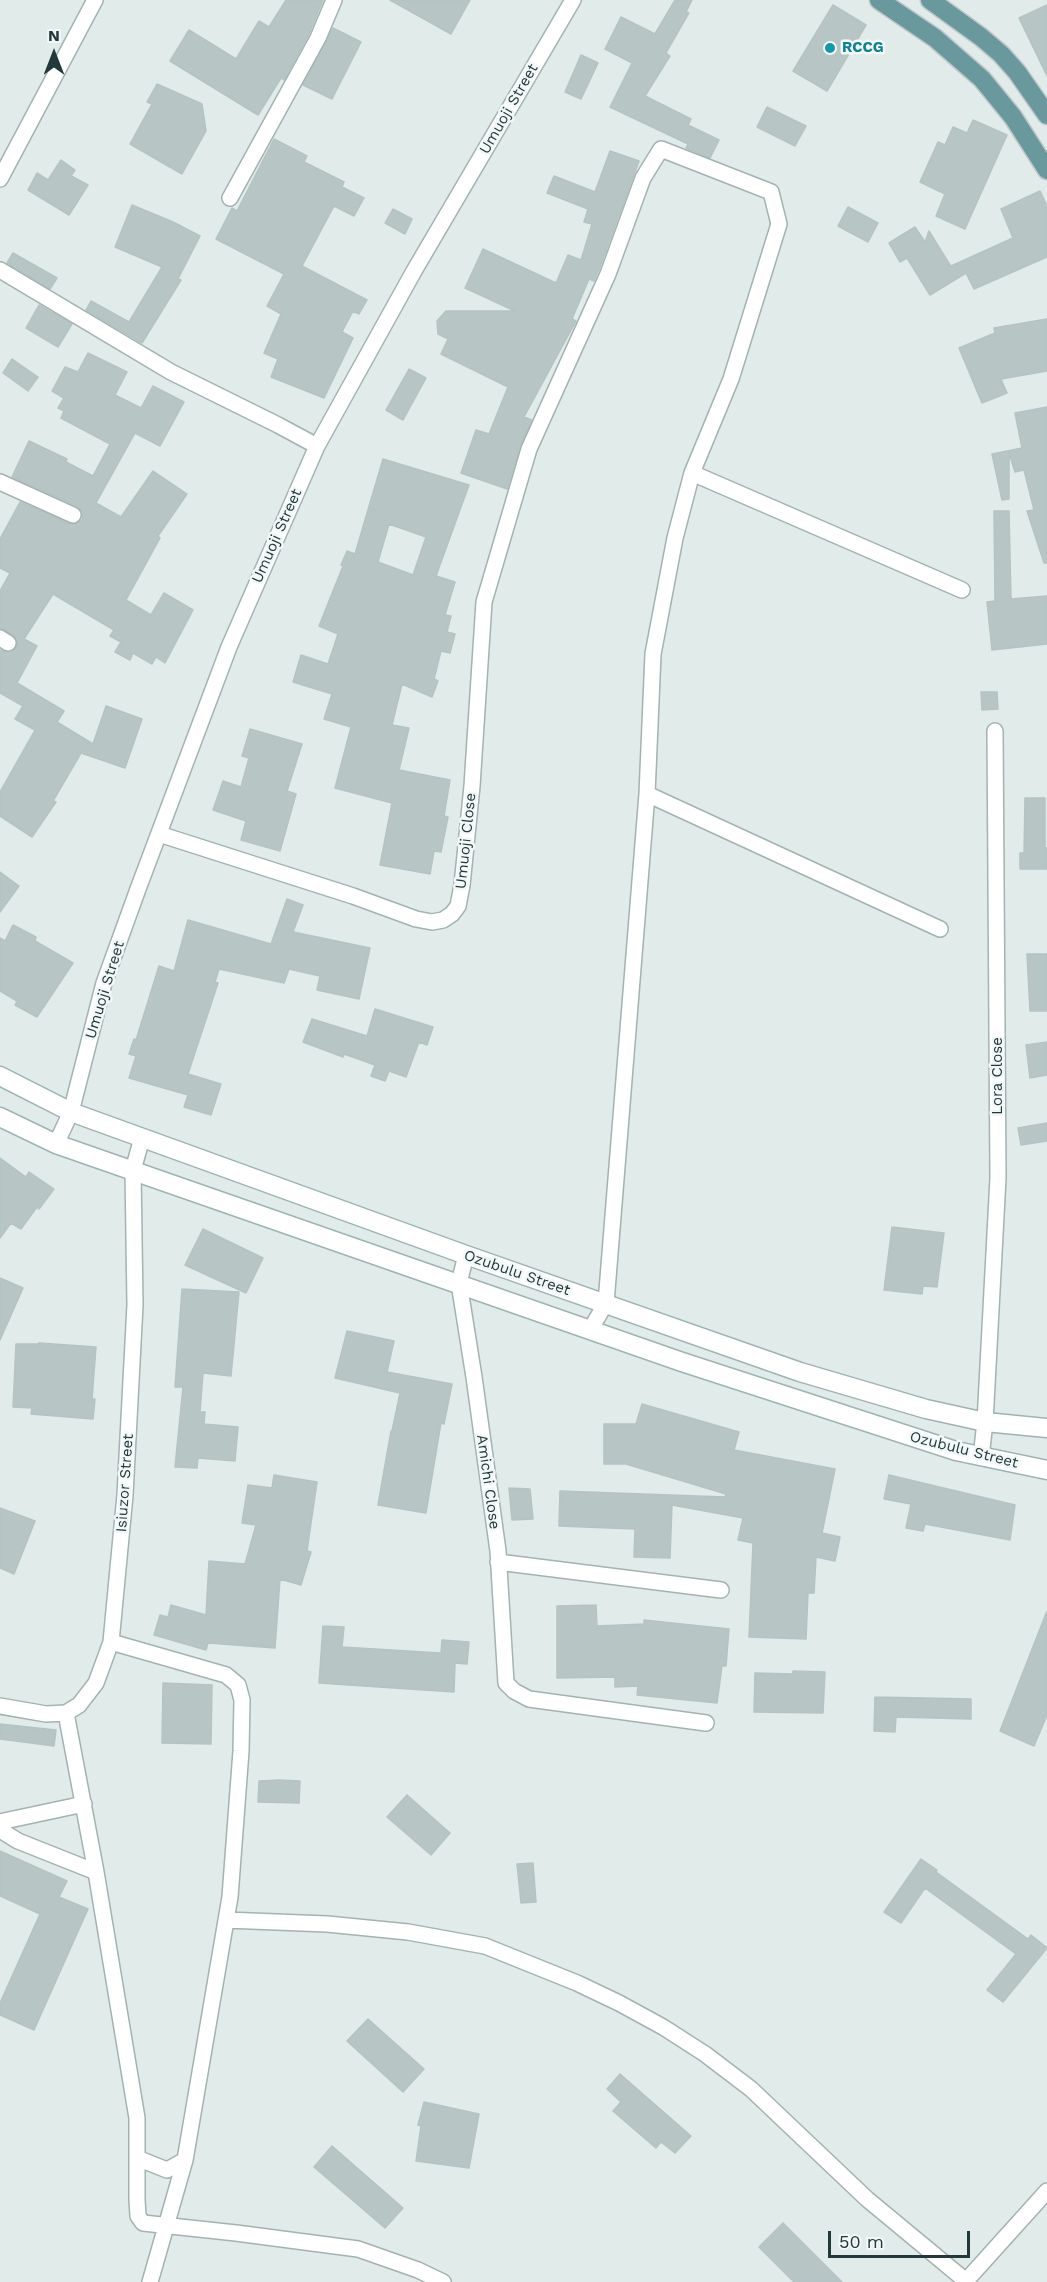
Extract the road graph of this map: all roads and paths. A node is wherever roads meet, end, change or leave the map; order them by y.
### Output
1 (95, 0) edge
2 (334, 0) edge
3 (573, 0) edge
4 (879, 0) edge
5 (930, 0) edge
6 (1047, 115) edge
7 (1047, 170) edge
8 (0, 179) edge
9 (230, 198) dead end
10 (0, 270) edge
11 (317, 446) junction
12 (692, 473) junction
13 (0, 482) edge
14 (73, 515) dead end
15 (962, 590) dead end
16 (995, 731) dead end
17 (647, 794) junction
18 (159, 834) junction
19 (940, 929) dead end
20 (0, 1076) edge
21 (71, 1112) junction
22 (0, 1117) edge
23 (142, 1138) junction
24 (57, 1144) junction
25 (133, 1170) junction
26 (466, 1255) junction
27 (459, 1283) junction
28 (606, 1303) junction
29 (590, 1330) junction
30 (986, 1422) junction
31 (1047, 1428) edge
32 (981, 1457) junction
33 (1047, 1470) edge
34 (498, 1562) junction
35 (721, 1590) dead end
36 (111, 1642) junction
37 (0, 1706) edge
38 (66, 1713) junction
39 (705, 1723) dead end
40 (84, 1804) junction
41 (0, 1822) edge
42 (0, 1830) edge
43 (96, 1872) junction
44 (226, 1920) junction
45 (137, 2158) junction
46 (185, 2160) junction
47 (1047, 2191) edge
48 (165, 2226) junction
49 (966, 2281) edge
50 (150, 2282) edge
51 (443, 2282) edge

1 - 8 street
2 - 9 street
3 - 11 street, Umuoji Street
4 - 7 main road
5 - 6 main road
10 - 11 street
11 - 18 street, Umuoji Street
12 - 15 street
12 - 17 street
12 - 18 street, Umuoji Close
13 - 14 street
16 - 30 street, Lora Close
17 - 19 street
17 - 28 street
18 - 21 street, Umuoji Street
20 - 21 main road, Ozubulu Street
21 - 23 main road, Ozubulu Street
21 - 24 street, Umuoji Street
22 - 24 main road, Ozubulu Street
23 - 25 street, Isiuzor Street
23 - 26 main road, Ozubulu Street
24 - 25 main road, Ozubulu Street
25 - 27 main road, Ozubulu Street
25 - 36 street, Isiuzor Street
26 - 27 street
26 - 28 main road, Ozubulu Street
27 - 29 main road, Ozubulu Street
27 - 34 street, Amichi Close
28 - 29 street
28 - 30 main road, Ozubulu Street
29 - 32 main road, Ozubulu Street
30 - 31 main road, Ozubulu Street
30 - 32 street, Lora Close
32 - 33 main road, Ozubulu Street
34 - 35 street
34 - 39 street, Amichi Close
36 - 38 street, Isiuzor Street
36 - 44 street
37 - 38 street
38 - 40 street
40 - 41 street
40 - 43 street
42 - 43 street
43 - 45 street
44 - 46 street
44 - 49 street
45 - 46 street
45 - 48 street
46 - 48 street
47 - 49 street
48 - 50 street
48 - 51 street

